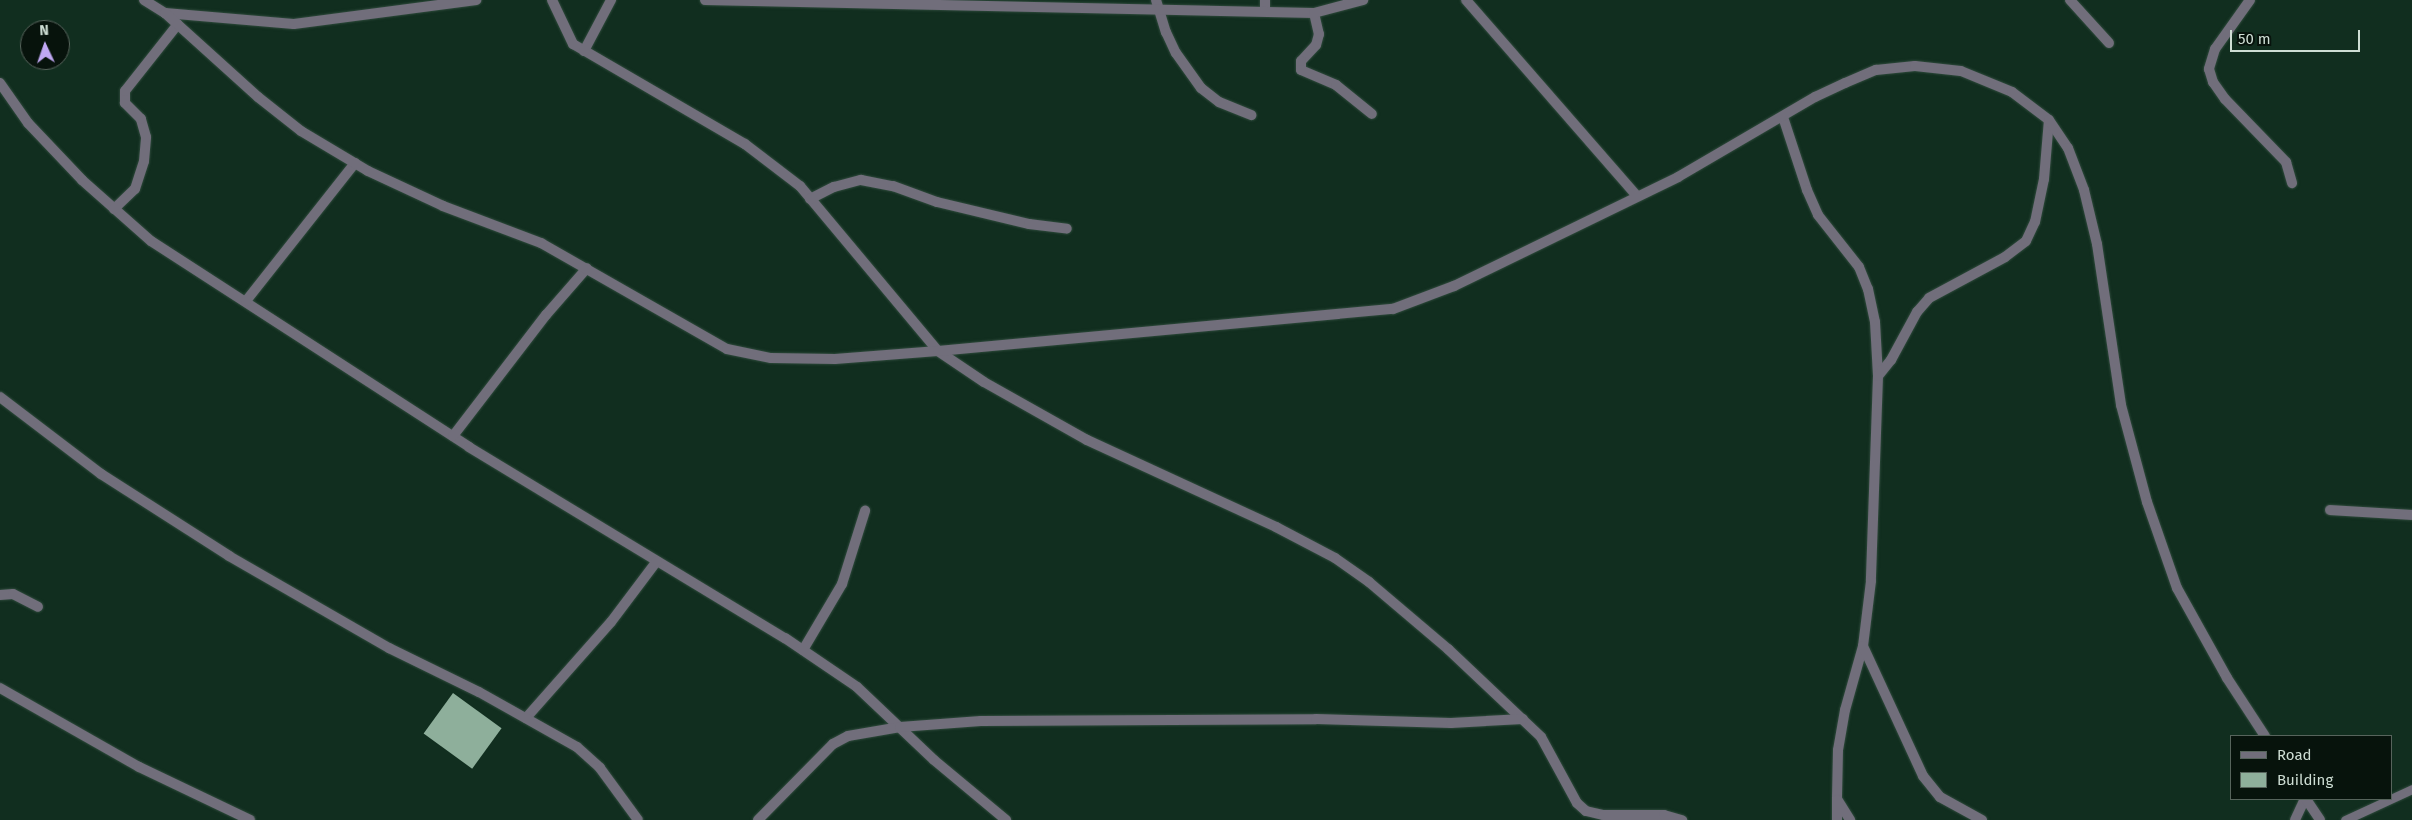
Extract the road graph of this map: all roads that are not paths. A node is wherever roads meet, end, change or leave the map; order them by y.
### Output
1 (144, 0) edge
2 (476, 0) edge
3 (552, 0) edge
4 (611, 0) edge
5 (704, 0) edge
6 (1156, 0) edge
7 (1266, 0) edge
8 (1363, 0) edge
9 (1466, 0) edge
10 (2070, 0) edge
11 (2250, 0) edge
12 (978, 2) edge
13 (1159, 11) junction
14 (1266, 11) junction
15 (165, 13) junction
16 (1314, 13) junction
17 (178, 24) junction
18 (2109, 43) dead end
19 (584, 51) junction
20 (0, 83) edge
21 (1372, 114) dead end
22 (1252, 115) dead end
23 (1783, 117) junction
24 (2049, 120) junction
25 (354, 163) junction
26 (2292, 183) dead end
27 (1637, 196) junction
28 (810, 199) junction
29 (114, 209) junction
30 (1067, 229) dead end
31 (587, 268) junction
32 (246, 301) junction
33 (938, 351) junction
34 (1878, 376) junction
35 (0, 397) edge
36 (453, 436) junction
37 (2330, 510) dead end
38 (865, 511) dead end
39 (2412, 515) edge
40 (657, 561) junction
41 (0, 595) edge
42 (38, 607) dead end
43 (1863, 646) junction
44 (803, 650) junction
45 (0, 688) edge
46 (526, 718) junction
47 (1523, 719) junction
48 (900, 727) junction
49 (2264, 735) edge
50 (2412, 789) edge
51 (2392, 798) edge
52 (1837, 799) junction
53 (2305, 800) edge
54 (2307, 800) edge
55 (2388, 800) edge
56 (250, 820) edge
57 (638, 820) edge
58 (758, 820) edge
59 (1006, 820) edge
60 (1682, 820) edge
61 (1837, 820) edge
62 (1850, 820) edge
63 (1982, 820) edge
64 (2295, 820) edge
65 (2320, 820) edge
66 (2345, 820) edge

1 - 15 street
2 - 15 street
3 - 19 street
4 - 19 street
5 - 12 street
6 - 13 street
7 - 14 street
8 - 16 street
9 - 27 street
10 - 18 street
11 - 26 street
12 - 13 street
13 - 14 street
13 - 22 street
14 - 16 street
15 - 17 street
16 - 21 street
17 - 25 street
17 - 29 street
19 - 28 street
20 - 29 street
23 - 24 street
23 - 27 street
23 - 34 street
24 - 34 street
24 - 49 street
25 - 31 street
25 - 32 street
27 - 33 street
28 - 30 street
28 - 33 street
29 - 32 street
31 - 33 street
31 - 36 street
32 - 36 street
33 - 47 street
34 - 43 street
35 - 46 street
36 - 40 street
37 - 39 street
38 - 44 street
40 - 44 street
40 - 46 street
41 - 42 street
43 - 52 street
43 - 63 street
44 - 48 street
45 - 56 street
46 - 57 street
47 - 48 street
47 - 60 street
48 - 58 street
48 - 59 street
50 - 51 lane
52 - 61 street
52 - 62 street
53 - 64 street
54 - 65 street
55 - 66 lane

